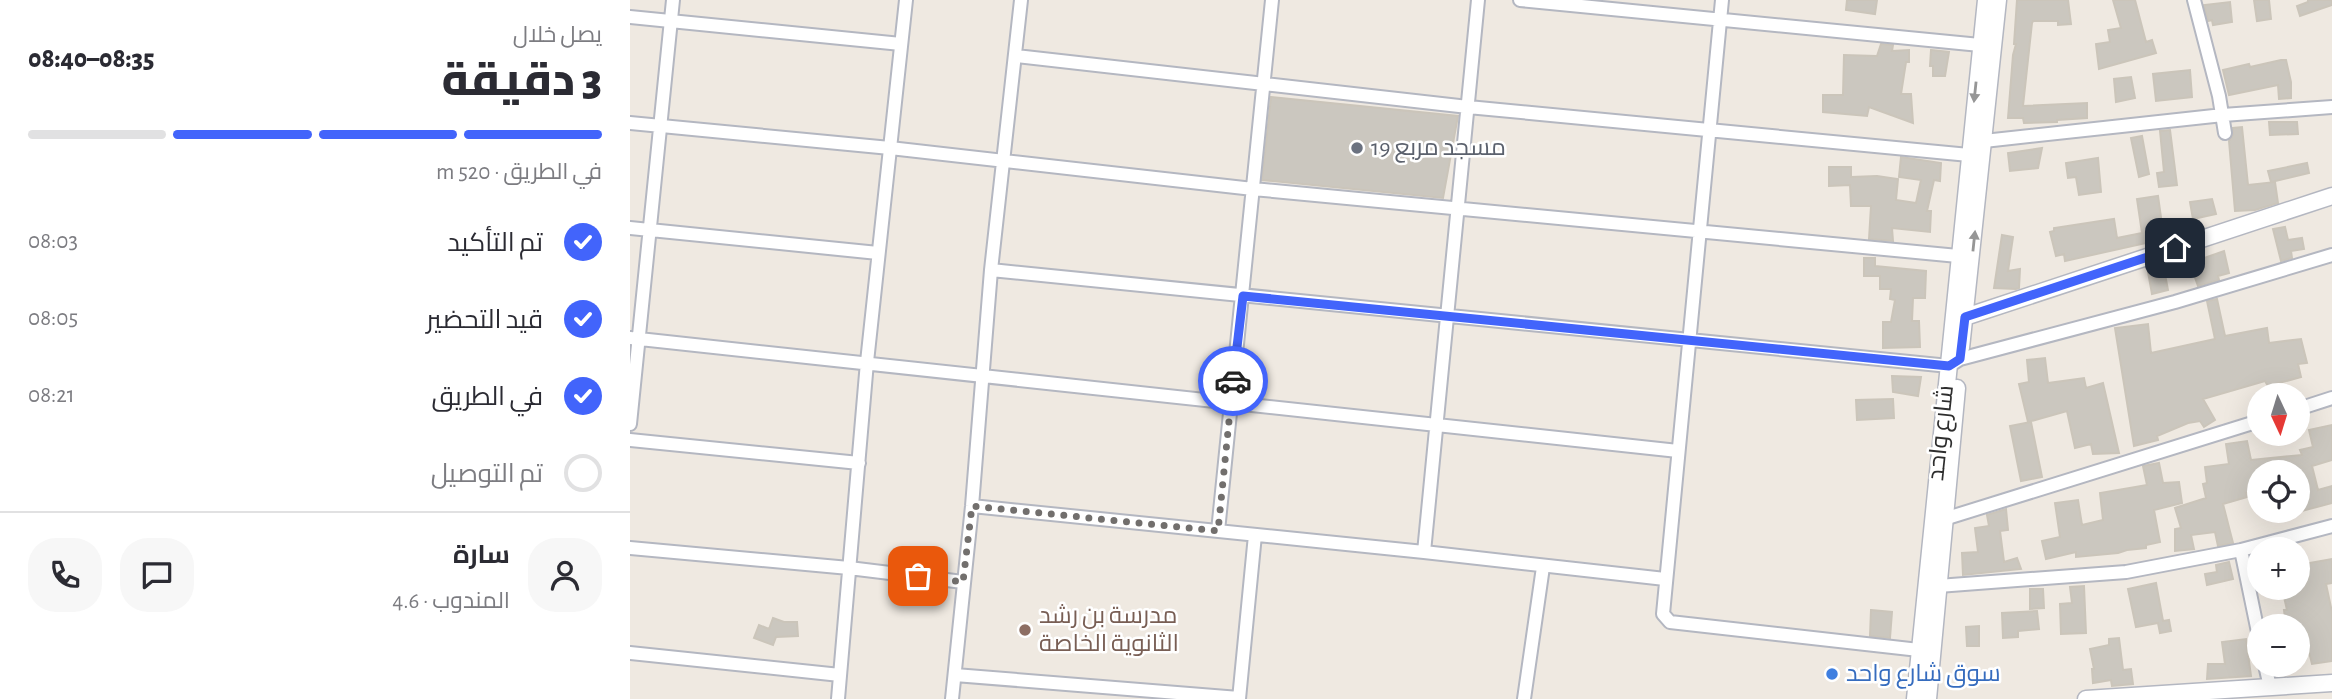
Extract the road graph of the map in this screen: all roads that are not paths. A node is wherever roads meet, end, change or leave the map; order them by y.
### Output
1 (673, 0) edge
2 (906, 0) edge
3 (1021, 0) edge
4 (1272, 0) edge
5 (1478, 0) edge
6 (1520, 0) edge
7 (1722, 0) edge
8 (1986, 0) edge
9 (1998, 0) edge
10 (2194, 0) edge
11 (630, 17) edge
12 (1720, 20) junction
13 (670, 21) junction
14 (901, 44) junction
15 (1980, 45) junction
16 (1016, 55) junction
17 (1265, 84) junction
18 (1468, 107) junction
19 (2332, 107) edge
20 (2223, 115) junction
21 (630, 123) edge
22 (659, 126) junction
23 (1710, 130) junction
24 (2225, 133) dead end
25 (1984, 141) junction
26 (890, 148) junction
27 (1969, 155) junction
28 (1004, 162) junction
29 (1253, 189) junction
30 (2332, 196) edge
31 (1456, 209) junction
32 (630, 228) edge
33 (649, 229) junction
34 (1701, 232) junction
35 (878, 253) junction
36 (2332, 255) edge
37 (1958, 256) junction
38 (991, 270) junction
39 (1243, 296) junction
40 (1448, 316) junction
41 (1959, 319) junction
42 (634, 338) edge
43 (1690, 340) junction
44 (867, 362) junction
45 (1954, 363) junction
46 (981, 377) junction
47 (2332, 398) edge
48 (1230, 404) junction
49 (2310, 405) edge
50 (630, 424) edge
51 (2247, 425) edge
52 (1437, 426) junction
53 (630, 440) edge
54 (1678, 451) junction
55 (859, 463) junction
56 (972, 506) junction
57 (1944, 519) junction
58 (2332, 526) edge
59 (1218, 531) junction
60 (1255, 535) junction
61 (630, 548) edge
62 (2241, 550) junction
63 (1424, 552) junction
64 (1543, 567) junction
65 (849, 568) junction
66 (1665, 579) junction
67 (963, 582) junction
68 (1938, 586) junction
69 (2254, 614) edge
70 (1919, 650) junction
71 (630, 653) edge
72 (840, 675) junction
73 (955, 675) junction
74 (2268, 677) edge
75 (2332, 683) edge
76 (2270, 687) junction
77 (2231, 695) edge
78 (1239, 698) edge
79 (838, 699) edge
80 (952, 699) edge
81 (1524, 699) edge
82 (1915, 699) edge
83 (1928, 699) edge
84 (2086, 699) edge

1 - 13 street
2 - 14 street
3 - 16 street
4 - 17 street
5 - 18 street
6 - 12 street
7 - 12 street
8 - 15 street, شارع واحد
9 - 25 street, شارع واحد
10 - 20 street
11 - 13 street
12 - 15 street
12 - 23 street
13 - 14 street
13 - 22 street
14 - 26 street
15 -> 27 street, شارع واحد
16 - 17 street
16 - 28 street
17 - 18 street
17 - 29 street
18 - 23 street
18 - 31 street
19 - 20 street
20 - 24 street
20 - 25 street
21 - 22 street
22 - 26 street
22 - 33 street
23 - 27 street
23 - 34 street
41 -> 25 street, شارع واحد
26 - 28 street
26 - 35 street
27 - 37 street, شارع واحد
28 - 29 street
28 - 38 street
29 - 31 street
29 - 39 street
30 - 41 street
31 - 34 street
31 - 40 street
32 - 33 street
33 - 35 street
33 - 42 street
34 - 37 street
34 - 43 street
35 - 44 street
36 - 45 street
37 - 41 street, شارع واحد
38 - 39 street
38 - 46 street
39 - 40 street
39 - 48 street
40 - 43 street
40 - 52 street
41 - 45 street, شارع واحد
42 - 44 street
42 - 50 street
43 - 45 street
43 - 54 street
44 - 46 street
44 - 55 street
45 - 57 street, شارع واحد
45 - 70 street, شارع واحد
46 - 48 street
46 - 56 street
47 - 49 street
48 - 52 street
48 - 59 street
51 - 57 street
52 - 54 street
52 - 63 street
53 - 55 street
54 - 66 street
55 - 65 street
56 - 59 street
56 - 67 street
57 - 68 street, شارع واحد
58 - 62 street
59 - 60 street
60 - 63 street
60 - 78 street
61 - 65 street
62 - 68 street
62 - 69 street
63 - 64 street
64 - 66 street
64 - 81 street
65 - 67 street
65 - 72 street
66 - 70 street
67 - 73 street
68 - 83 street, شارع واحد
70 - 82 street, شارع واحد
71 - 72 street
72 - 79 street
73 - 78 street
73 - 80 street
74 - 76 street
75 - 76 street
76 - 77 street
77 - 84 street

